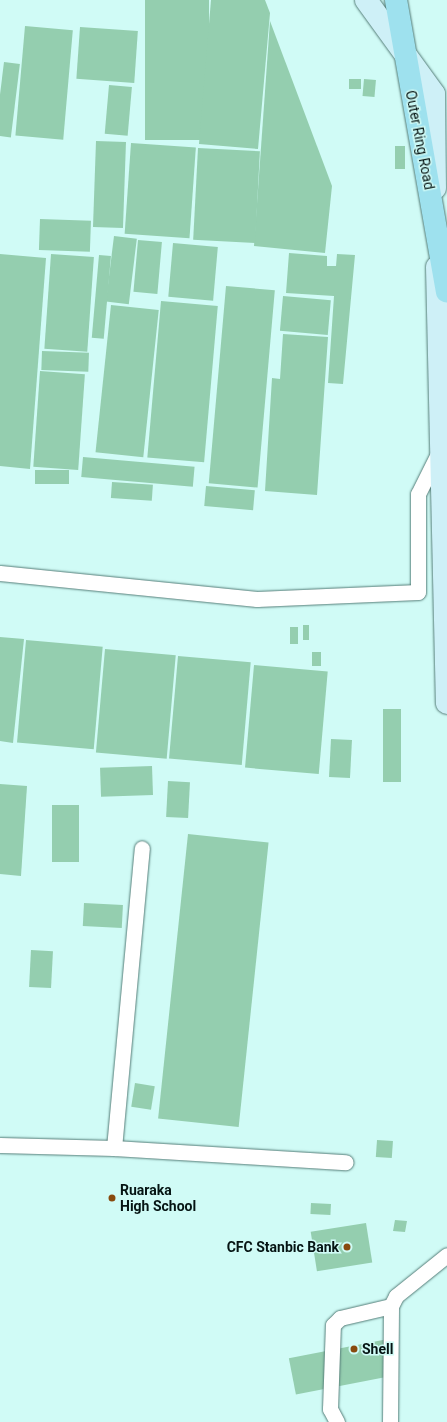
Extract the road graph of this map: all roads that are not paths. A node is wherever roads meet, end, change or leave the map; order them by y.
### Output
1 (366, 0) edge
2 (396, 0) edge
3 (447, 292) edge
4 (441, 449) junction
5 (0, 573) edge
6 (447, 703) edge
7 (142, 848) dead end
8 (0, 1145) edge
9 (114, 1148) junction
10 (346, 1162) dead end
11 (447, 1256) edge
12 (391, 1306) junction
13 (337, 1422) edge
14 (390, 1422) edge

1 - 4 main road, Outer Ring Road
2 - 3 main road, Outer Ring Road
4 - 5 lane
4 - 6 main road, Outer Ring Road
7 - 9 lane
8 - 9 lane
9 - 10 lane
11 - 12 lane
12 - 13 lane
12 - 14 lane

